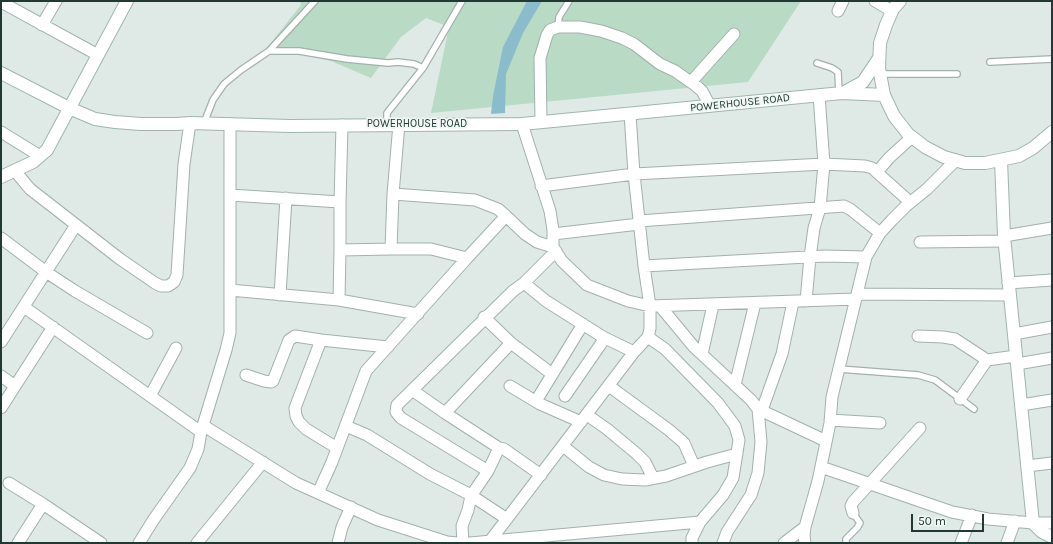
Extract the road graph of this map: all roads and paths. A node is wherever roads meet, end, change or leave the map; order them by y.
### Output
1 (56, 1) edge
2 (127, 1) edge
3 (315, 1) edge
4 (462, 1) edge
5 (569, 1) edge
6 (875, 1) edge
7 (900, 1) edge
8 (1, 2) edge
9 (892, 11) junction
10 (42, 25) junction
11 (558, 27) junction
12 (734, 34) dead end
13 (269, 51) junction
14 (98, 55) junction
15 (879, 58) junction
16 (1052, 59) edge
17 (990, 62) dead end
18 (817, 63) dead end
19 (423, 68) junction
20 (1, 73) edge
21 (880, 74) junction
22 (957, 74) dead end
23 (691, 82) junction
24 (840, 93) junction
25 (819, 95) junction
26 (884, 96) junction
27 (710, 106) junction
28 (68, 108) junction
29 (630, 114) junction
30 (541, 122) junction
31 (190, 123) junction
32 (519, 123) junction
33 (204, 124) junction
34 (230, 124) junction
35 (393, 124) junction
36 (342, 125) junction
37 (1, 132) edge
38 (1052, 132) edge
39 (912, 137) junction
40 (40, 156) junction
41 (956, 160) junction
42 (1001, 160) junction
43 (824, 164) junction
44 (15, 171) junction
45 (877, 172) junction
46 (634, 174) junction
47 (1, 177) edge
48 (541, 186) junction
49 (392, 194) junction
50 (230, 195) junction
51 (286, 198) junction
52 (340, 202) junction
53 (910, 202) junction
54 (820, 208) junction
55 (506, 216) junction
56 (639, 222) junction
57 (76, 224) junction
58 (1052, 228) edge
59 (880, 233) junction
60 (553, 234) junction
61 (1004, 238) junction
62 (1, 239) edge
63 (920, 242) dead end
64 (554, 249) junction
65 (340, 250) junction
66 (391, 250) junction
67 (810, 256) junction
68 (866, 257) junction
69 (467, 258) junction
70 (644, 266) junction
71 (46, 272) junction
72 (1052, 280) edge
73 (524, 283) junction
74 (1009, 289) junction
75 (230, 290) junction
76 (280, 295) junction
77 (856, 297) junction
78 (339, 300) junction
79 (806, 301) junction
80 (793, 302) junction
81 (755, 303) junction
82 (713, 304) junction
83 (24, 307) junction
84 (654, 308) junction
85 (418, 314) junction
86 (484, 317) junction
87 (583, 324) junction
88 (53, 327) junction
89 (1052, 327) edge
90 (146, 333) dead end
91 (649, 333) junction
92 (1014, 334) junction
93 (918, 336) dead end
94 (605, 338) junction
95 (322, 340) junction
96 (1, 342) edge
97 (511, 343) junction
98 (388, 347) junction
99 (176, 348) dead end
100 (634, 352) junction
101 (702, 354) junction
102 (1052, 358) edge
103 (987, 360) junction
104 (1016, 360) junction
105 (838, 369) junction
106 (552, 374) junction
107 (246, 375) dead end
108 (1, 376) edge
109 (735, 385) junction
110 (15, 386) junction
111 (510, 386) dead end
112 (609, 386) junction
113 (412, 390) junction
114 (150, 396) junction
115 (565, 396) dead end
116 (960, 399) junction
117 (1052, 400) edge
118 (536, 401) junction
119 (1021, 405) junction
120 (1, 408) edge
121 (974, 409) dead end
122 (760, 410) junction
123 (445, 413) junction
124 (584, 418) junction
125 (830, 420) junction
126 (880, 423) dead end
127 (346, 426) junction
128 (920, 428) dead end
129 (202, 429) junction
130 (826, 441) junction
131 (563, 446) junction
132 (337, 448) junction
133 (499, 448) junction
134 (737, 454) junction
135 (263, 462) junction
136 (1052, 463) edge
137 (694, 466) junction
138 (1027, 466) junction
139 (821, 467) junction
140 (488, 471) junction
141 (541, 475) junction
142 (653, 478) junction
143 (9, 483) dead end
144 (868, 483) junction
145 (318, 493) junction
146 (471, 496) junction
147 (43, 504) junction
148 (351, 507) junction
149 (853, 513) joint
150 (972, 516) junction
151 (507, 519) junction
152 (700, 522) junction
153 (1015, 522) junction
154 (1032, 523) junction
155 (1052, 524) edge
156 (805, 527) junction
157 (1052, 537) edge
158 (490, 541) junction
159 (98, 542) edge
160 (18, 543) edge
161 (139, 543) edge
162 (198, 543) edge
163 (338, 543) edge
164 (458, 543) edge
165 (462, 543) edge
166 (470, 543) edge
167 (692, 543) edge
168 (723, 543) edge
169 (784, 543) edge
170 (805, 543) edge
171 (846, 543) edge
172 (961, 543) edge
173 (1007, 543) edge

1 - 10 street
2 - 14 main road
3 - 13 lane
4 - 19 lane
5 - 11 lane
6 - 9 street
7 - 9 main road
8 - 10 street
9 - 15 main road
10 - 14 street
11 - 23 street
11 - 30 street
12 - 23 street
13 - 19 lane
13 - 33 lane
14 - 28 main road
15 - 21 main road
15 - 24 main road
16 - 17 lane
18 - 24 lane
19 - 35 lane
20 - 28 main road, POWERHOUSE ROAD
21 - 22 lane
21 - 26 main road
23 - 27 street
24 - 25 main road, POWERHOUSE ROAD
24 - 26 main road
25 - 27 main road, POWERHOUSE ROAD
25 - 43 street
26 - 39 main road
27 - 29 main road, POWERHOUSE ROAD
28 - 31 main road, POWERHOUSE ROAD
28 - 40 main road
29 - 30 main road, POWERHOUSE ROAD
29 - 46 street
30 - 32 main road, POWERHOUSE ROAD
31 - 33 main road, POWERHOUSE ROAD
31 - 57 street
32 - 35 main road, POWERHOUSE ROAD
32 - 48 street
33 - 34 main road, POWERHOUSE ROAD
34 - 36 main road, POWERHOUSE ROAD
34 - 50 street
35 - 36 main road, POWERHOUSE ROAD
35 - 49 street
36 - 52 street
37 - 40 street
38 - 42 main road
39 - 41 main road
39 - 45 street
40 - 44 main road
41 - 42 main road
41 - 53 street
42 - 61 main road
43 - 45 street
43 - 46 street
43 - 54 street
44 - 47 main road
44 - 57 street
45 - 53 street
46 - 48 street
46 - 56 street
48 - 60 street
49 - 55 street
49 - 66 street
50 - 51 street
50 - 75 street
51 - 52 street
51 - 76 street
52 - 65 street
53 - 59 street
54 - 56 street
54 - 59 street
54 - 67 street
55 - 64 street
55 - 69 street
56 - 60 street
56 - 70 street
57 - 71 street
58 - 61 street
59 - 68 street
60 - 64 street
61 - 63 street
61 - 74 main road
62 - 71 street
64 - 73 street
64 - 84 street
65 - 66 street
65 - 78 street
66 - 69 street
67 - 68 street
67 - 70 street
67 - 79 street
68 - 77 street
69 - 85 street
70 - 84 street
71 - 83 street
71 - 90 street
72 - 74 street
73 - 86 street
73 - 87 street
74 - 77 street
74 - 92 main road
75 - 76 street
75 - 129 street
76 - 78 street
77 - 79 street
77 - 105 street
78 - 85 street
79 - 80 street
80 - 81 street
80 - 122 street
81 - 82 street
81 - 109 street
82 - 84 street
82 - 101 street
83 - 88 street
83 - 96 street
84 - 91 street
84 - 101 street
85 - 98 street
86 - 97 street
86 - 113 street
87 - 94 street
87 - 106 street
88 - 110 street
88 - 114 street
89 - 92 street
91 - 100 street
91 - 134 street
92 - 104 main road
93 - 103 street
94 - 100 street
94 - 115 street
95 - 98 street
95 - 107 street
95 - 132 street
97 - 106 street
97 - 123 street
98 - 127 street
99 - 114 street
100 - 112 street
101 - 109 street
102 - 104 street
103 - 104 street
103 - 116 street
104 - 119 main road
105 - 116 lane
105 - 125 street
106 - 118 street
108 - 110 street
109 - 122 street
110 - 120 street
111 - 118 street
112 - 124 street
112 - 137 street
113 - 123 street
113 - 140 street
114 - 129 street
116 - 121 lane
117 - 119 street
118 - 124 street
119 - 138 main road
122 - 130 street
122 - 168 street
123 - 133 street
124 - 131 street
124 - 142 street
125 - 126 street
125 - 130 street
127 - 132 street
127 - 146 street
128 - 144 street
129 - 135 street
129 - 161 street
130 - 139 street
131 - 141 street
131 - 142 street
132 - 145 street
133 - 140 street
133 - 141 street
134 - 137 street
134 - 152 street
135 - 145 street
135 - 162 street
136 - 138 street
137 - 142 street
138 - 154 main road
139 - 144 street
139 - 156 street
140 - 146 street
141 - 151 street
143 - 147 street
144 - 149 street
144 - 150 street
145 - 148 street
146 - 151 street
146 - 165 street
147 - 159 street
147 - 160 street
148 - 163 street
148 - 164 street
149 - 171 lane
150 - 153 street
150 - 172 street
151 - 158 street
152 - 158 street
152 - 167 street
153 - 154 street
153 - 173 street
154 - 155 street
154 - 157 main road
156 - 169 street
156 - 170 street
158 - 166 street

